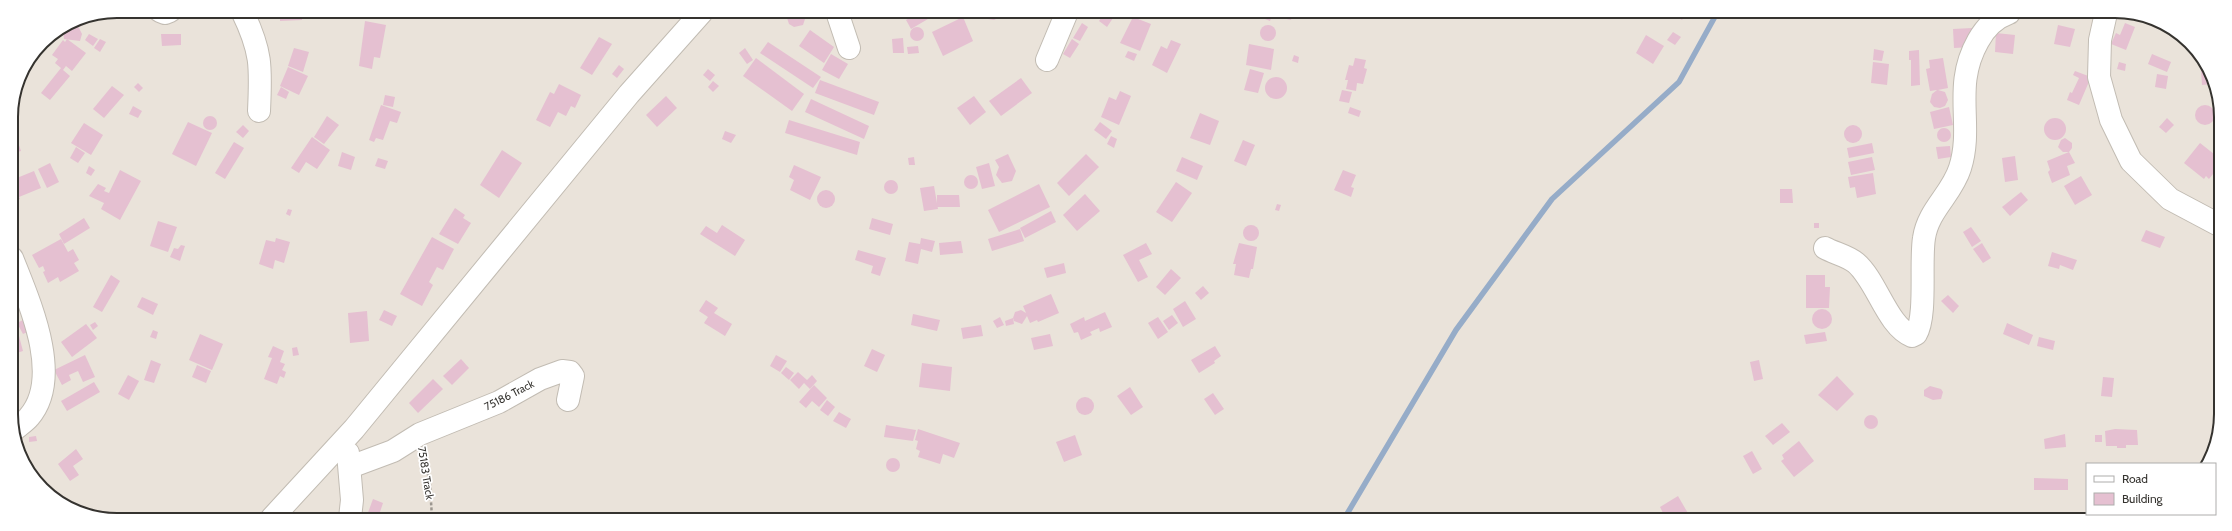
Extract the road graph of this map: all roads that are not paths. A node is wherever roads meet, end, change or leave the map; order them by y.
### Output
1 (245, 18) edge
2 (697, 18) edge
3 (839, 18) edge
4 (1064, 18) edge
5 (2000, 18) edge
6 (2105, 18) edge
7 (849, 48) dead end
8 (1047, 60) dead end
9 (259, 111) dead end
10 (2214, 223) edge
11 (1825, 248) dead end
12 (18, 273) edge
13 (568, 400) dead end
14 (19, 426) edge
15 (420, 434) joint
16 (346, 438) junction
17 (350, 467) junction
18 (277, 513) edge
19 (351, 513) edge

1 - 9 street
2 - 16 street
3 - 7 street
4 - 8 street
5 - 11 street
6 - 10 street
12 - 14 street
13 - 15 street, 75186 Track
15 - 17 street, 75183 Track
16 - 17 street
16 - 18 street
17 - 19 street

